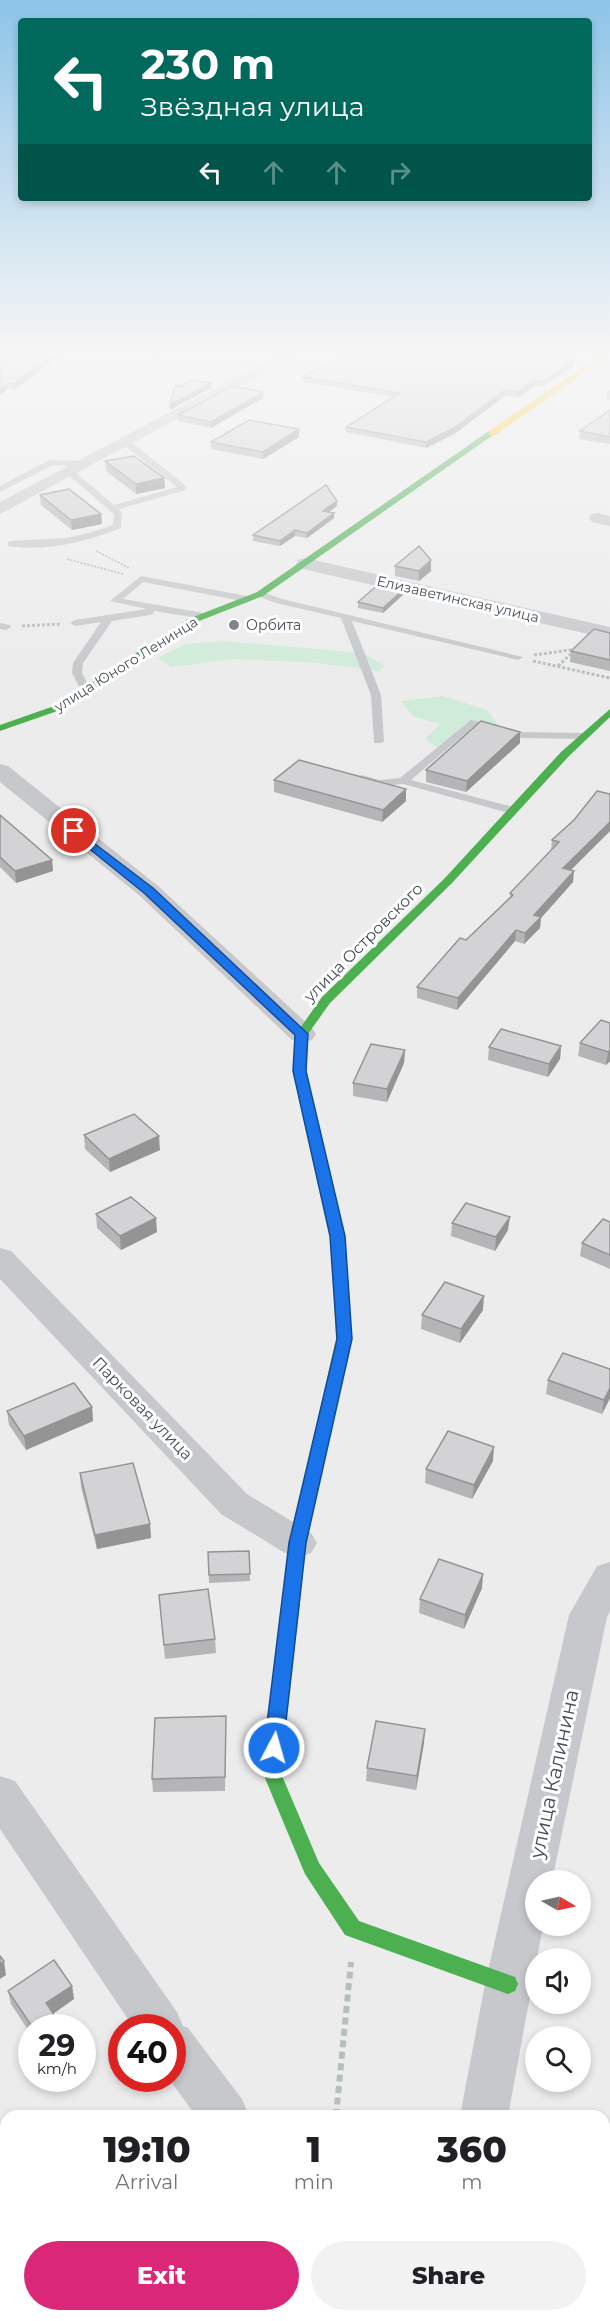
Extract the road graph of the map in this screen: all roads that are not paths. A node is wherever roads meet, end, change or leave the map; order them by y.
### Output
1 (91, 461) edge
2 (151, 461) edge
3 (452, 461) edge
4 (86, 464) junction
5 (70, 472) junction
6 (0, 489) edge
7 (0, 494) edge
8 (21, 498) junction
9 (112, 508) junction
10 (0, 509) edge
11 (11, 544) dead end
12 (305, 564) junction
13 (253, 596) junction
14 (171, 610) junction
15 (204, 616) junction
16 (345, 617) junction
17 (109, 618) junction
18 (75, 623) road end
19 (610, 633) edge
20 (518, 657) road end
21 (86, 690) junction
22 (610, 712) edge
23 (0, 728) edge
24 (584, 736) junction
25 (378, 741) dead end
26 (0, 771) edge
27 (346, 774) edge
28 (403, 781) junction
29 (513, 810) junction
30 (302, 1034) junction
31 (0, 1259) edge
32 (297, 1543) junction
33 (610, 1577) edge
34 (0, 1794) edge
35 (508, 1984) junction
36 (151, 2014) edge
37 (186, 2063) edge
38 (221, 2110) edge
39 (485, 2110) edge

1 - 4 street
2 - 9 lane
3 - 12 street, улица Юного Ленинца
4 - 5 street
4 - 6 lane
5 - 8 street
5 - 9 lane
7 - 8 lane
8 - 10 street
9 - 11 lane
12 - 13 street, улица Юного Ленинца
12 - 19 street, Елизаветинская улица
13 - 14 lane
13 - 15 street, улица Юного Ленинца
13 - 16 lane
14 - 15 lane
14 - 17 lane
15 - 21 street, улица Юного Ленинца
16 - 20 lane
16 - 25 lane
17 - 18 lane
17 - 21 lane
21 - 23 street, улица Юного Ленинца
22 - 24 street, улица Островского
24 - 28 lane
24 - 29 street, улица Островского
26 - 30 street
27 - 28 lane
28 - 29 lane
29 - 30 street, улица Островского
30 - 32 street
31 - 32 street, Парковая улица
32 - 35 street
33 - 35 street, улица Калинина
34 - 36 street
35 - 39 street, улица Калинина
37 - 38 street

